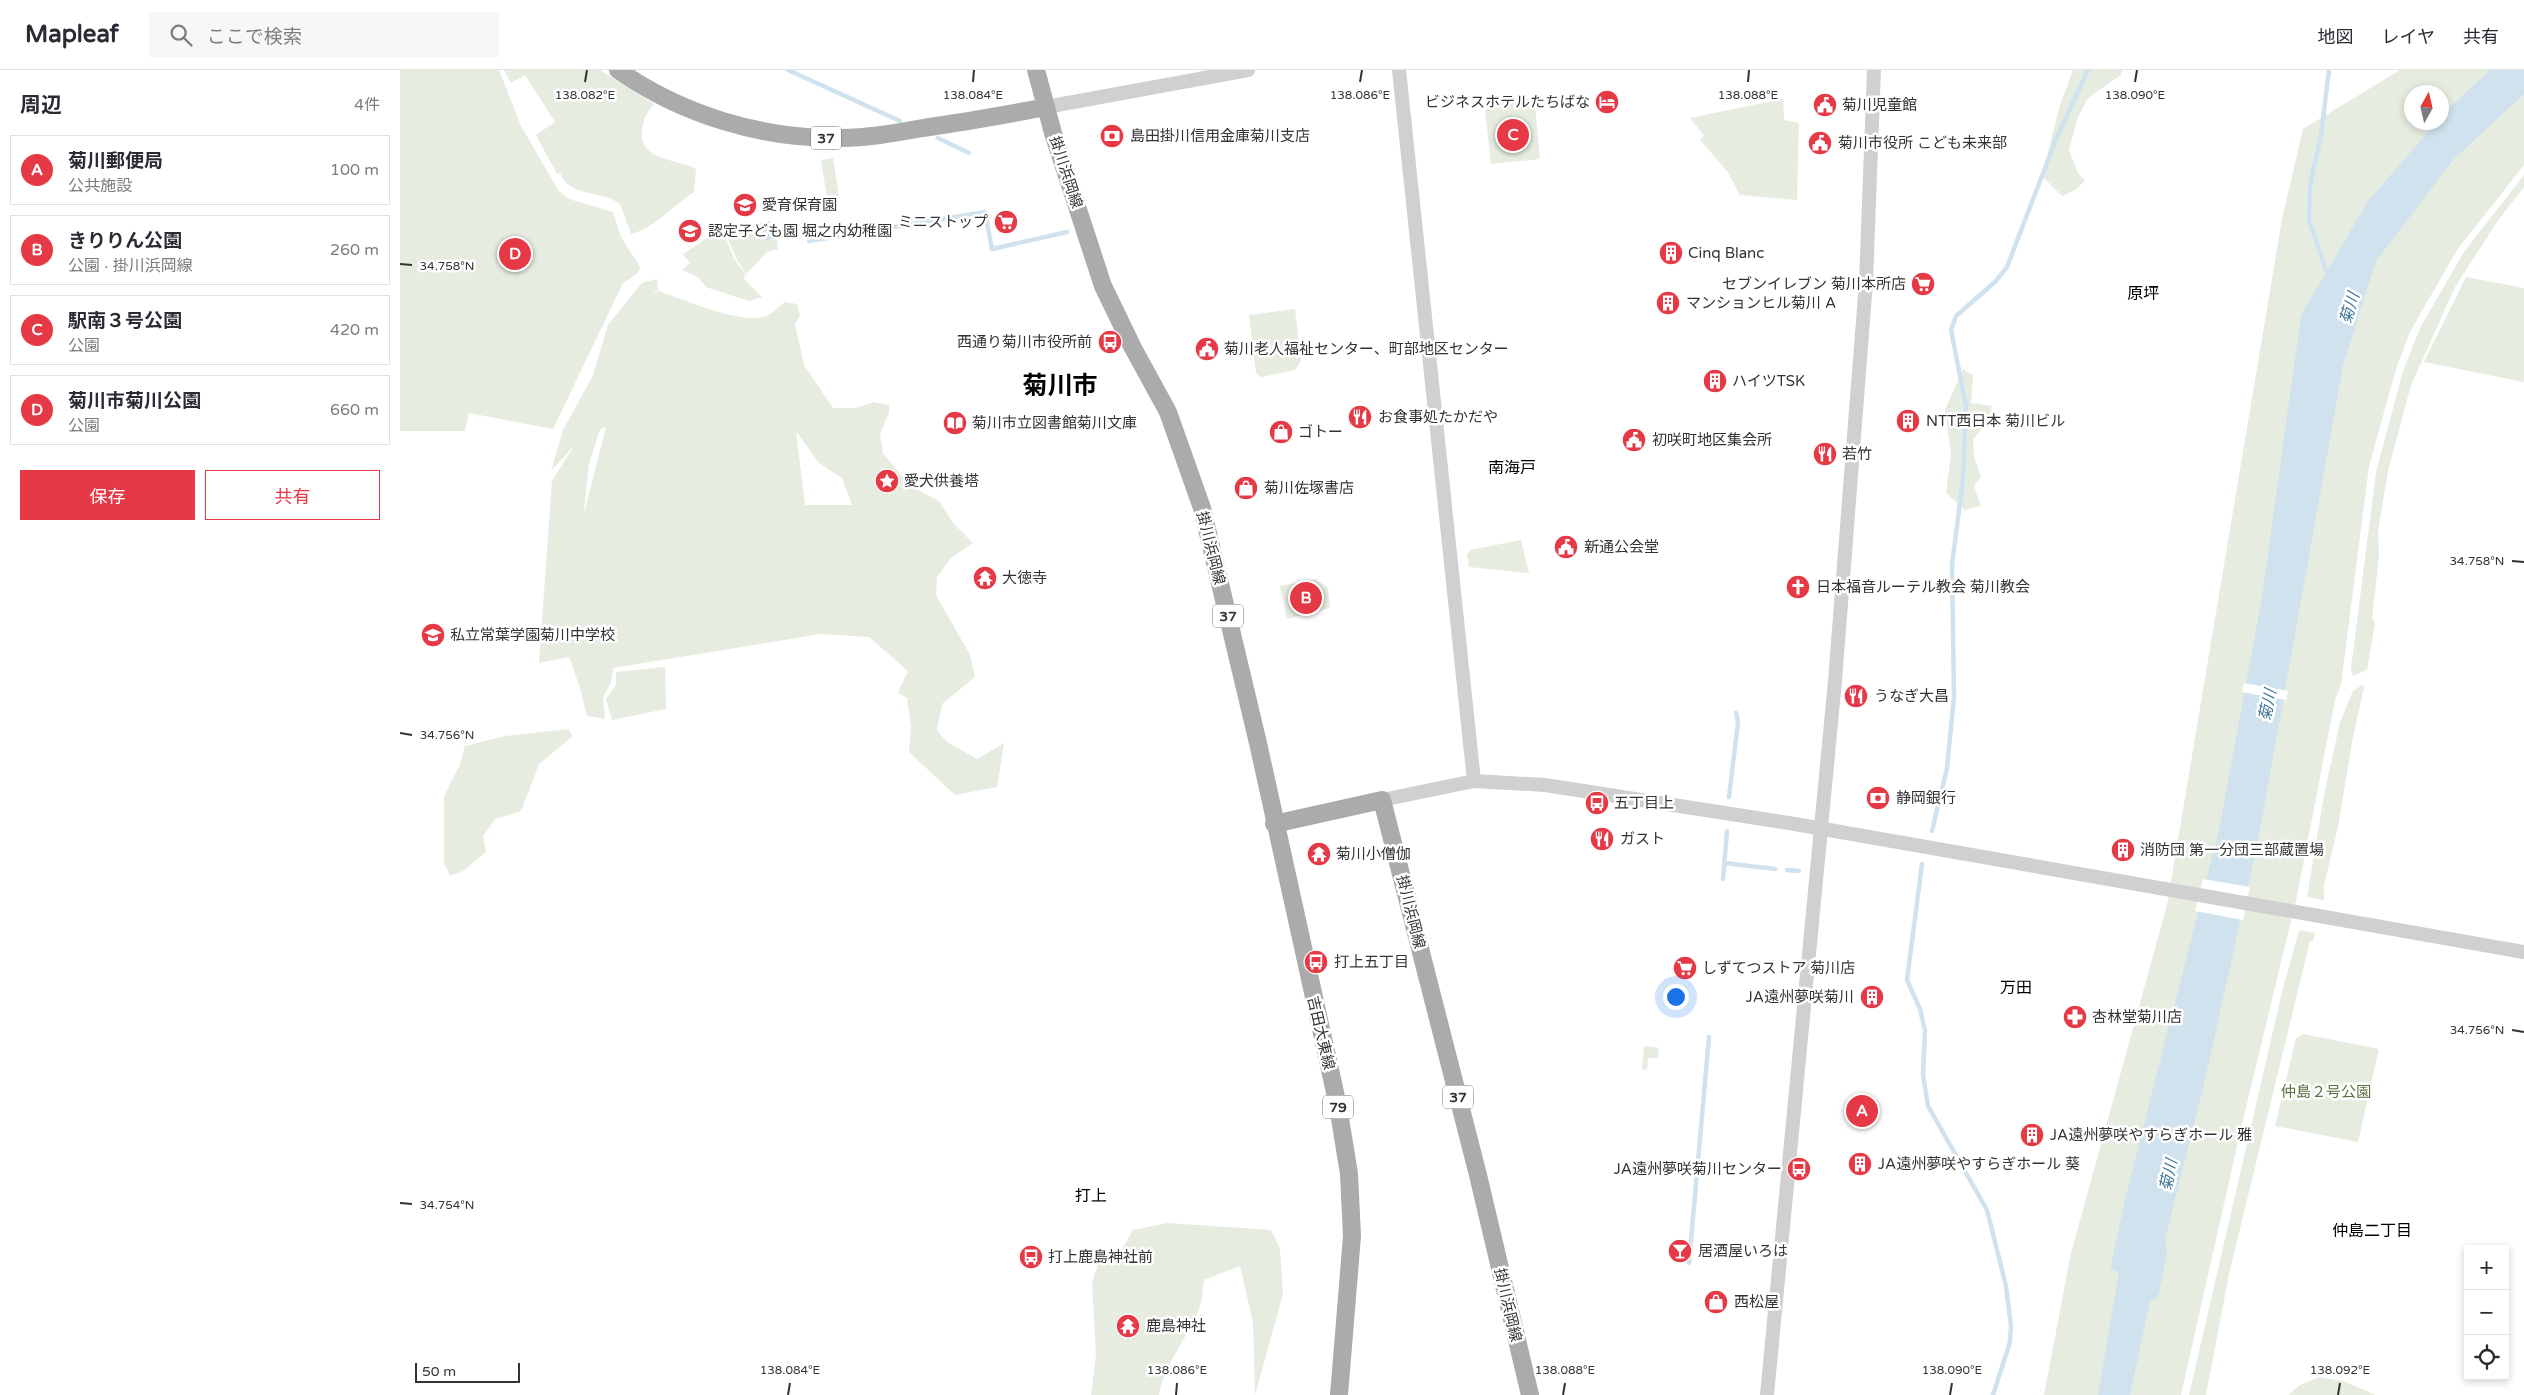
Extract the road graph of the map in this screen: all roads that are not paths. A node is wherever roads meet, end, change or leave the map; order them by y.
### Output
1 (618, 70) edge
2 (1036, 70) edge
3 (1248, 70) edge
4 (1399, 70) edge
5 (1874, 70) edge
6 (1046, 107) junction
7 (1474, 781) junction
8 (1382, 800) junction
9 (1274, 824) junction
10 (1821, 830) junction
11 (2524, 952) edge
12 (1339, 1395) edge
13 (1530, 1395) edge
14 (1766, 1395) edge

1 - 6 main road, 37
2 - 6 main road
3 - 6 street
4 - 7 street
5 - 10 street
6 - 9 main road, 掛川浜岡線 / 37
7 - 8 street
7 - 10 street
8 - 9 main road
8 - 13 main road, 掛川浜岡線 / 37
9 - 12 main road, 吉田大東線 / 79
10 - 11 street
10 - 14 street

